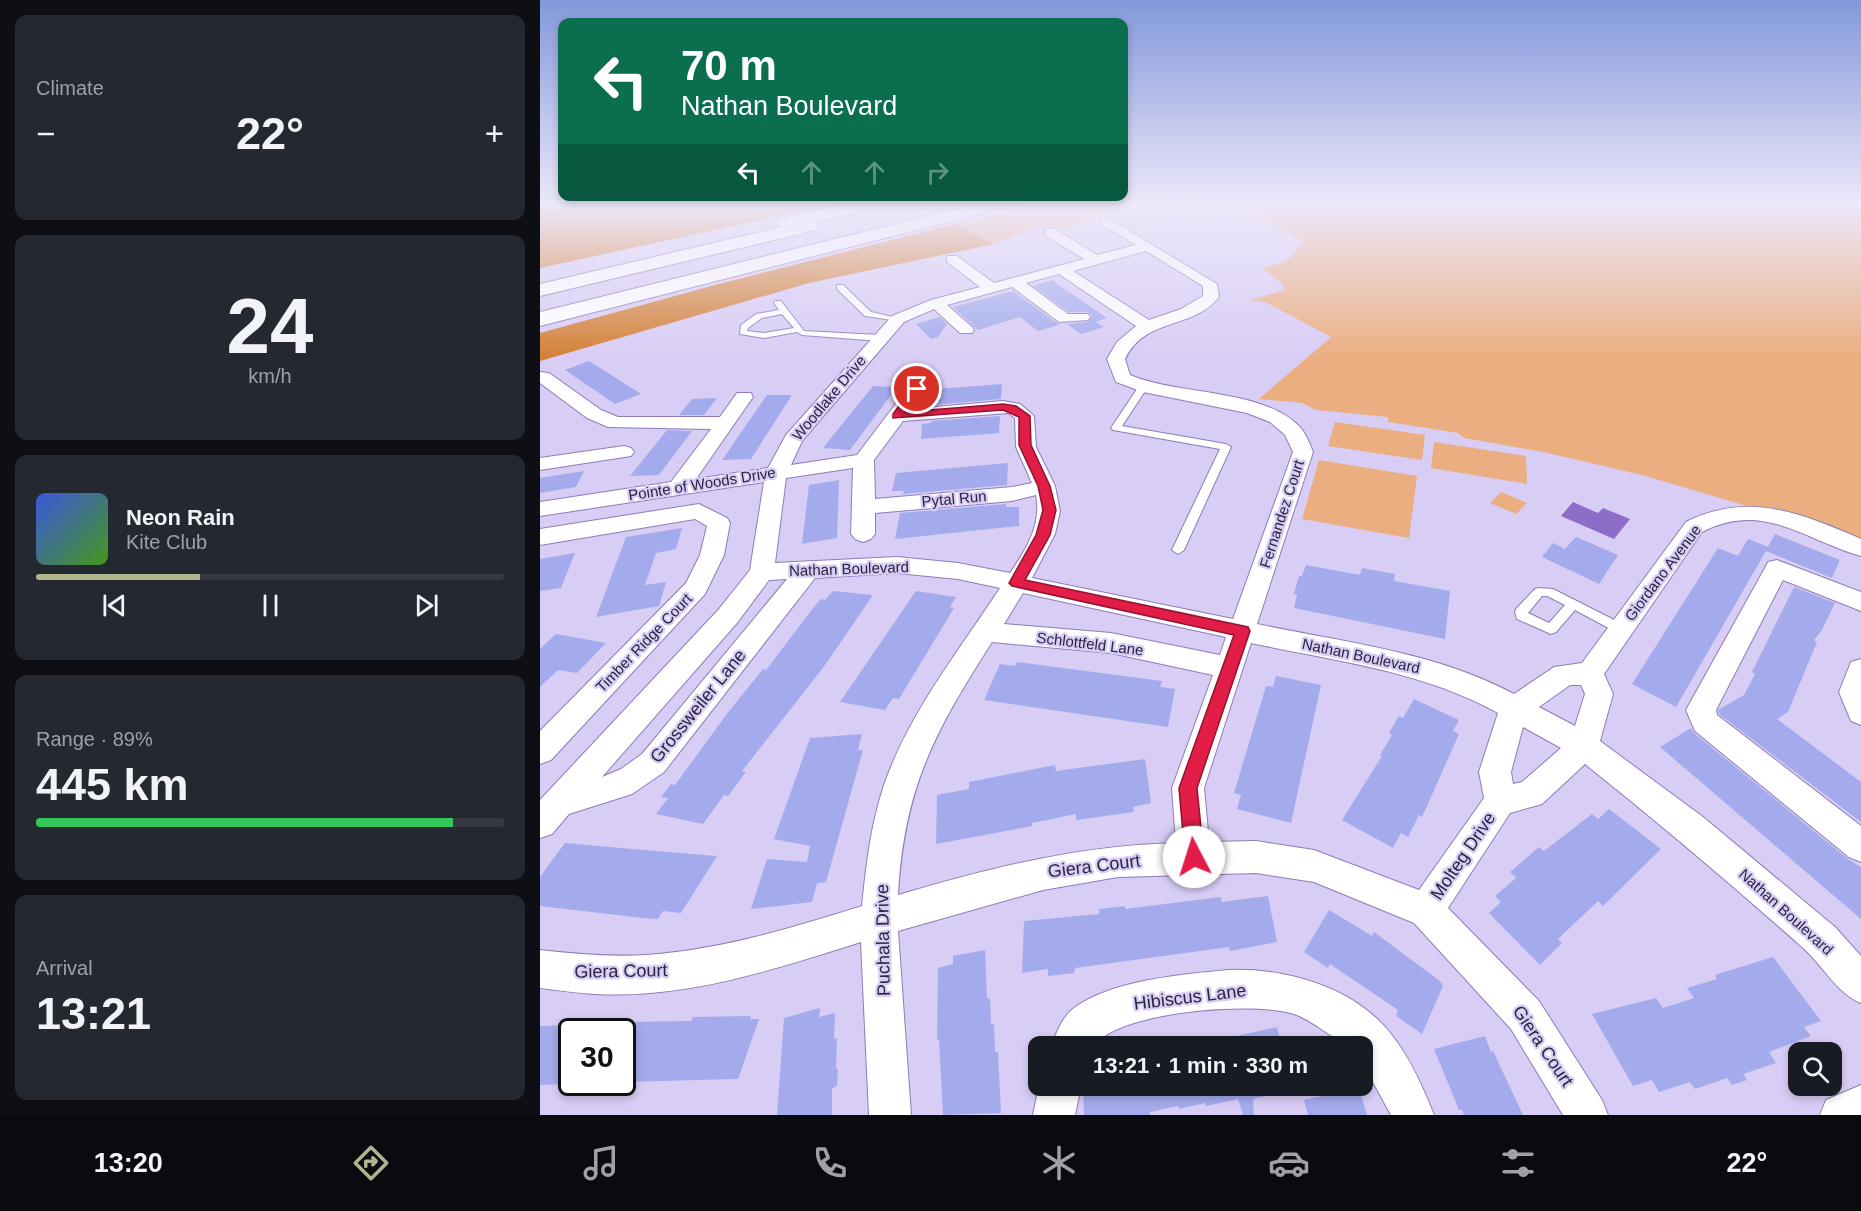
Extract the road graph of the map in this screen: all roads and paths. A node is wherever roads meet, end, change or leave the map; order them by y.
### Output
1 (645, 256) edge
2 (678, 256) edge
3 (740, 256) edge
4 (790, 256) edge
5 (1089, 256) edge
6 (1110, 256) edge
7 (1164, 256) edge
8 (952, 259) dead end
9 (1095, 260) junction
10 (1061, 269) junction
11 (540, 278) edge
12 (1013, 281) junction
13 (840, 287) dead end
14 (990, 287) junction
15 (540, 290) edge
16 (936, 303) junction
17 (540, 304) edge
18 (1082, 317) dead end
19 (540, 319) edge
20 (898, 319) junction
21 (1147, 326) junction
22 (798, 329) junction
23 (966, 330) dead end
24 (880, 338) junction
25 (543, 377) dead end
26 (1142, 388) junction
27 (560, 389) junction
28 (917, 389) dead end
29 (744, 397) dead end
30 (540, 398) edge
31 (897, 416) junction
32 (725, 423) junction
33 (646, 425) junction
34 (624, 452) junction
35 (864, 460) junction
36 (540, 464) edge
37 (776, 473) junction
38 (605, 474) dead end
39 (1044, 486) junction
40 (679, 487) junction
41 (863, 507) junction
42 (540, 509) edge
43 (863, 534) dead end
44 (540, 537) edge
45 (1861, 548) edge
46 (1179, 550) dead end
47 (808, 570) junction
48 (762, 572) junction
49 (1017, 583) junction
50 (1861, 602) edge
51 (1573, 604) dead end
52 (1621, 629) junction
53 (1243, 631) junction
54 (986, 632) junction
55 (1230, 668) junction
56 (1590, 673) junction
57 (1514, 709) junction
58 (1584, 746) junction
59 (540, 751) edge
60 (1500, 801) junction
61 (559, 802) junction
62 (540, 823) edge
63 (1861, 846) edge
64 (1194, 857) junction
65 (1426, 910) junction
66 (879, 919) junction
67 (540, 969) edge
68 (1861, 984) edge
69 (1078, 1036) edge
70 (1364, 1036) edge
71 (1373, 1047) edge
72 (1058, 1096) edge
73 (1861, 1106) edge
74 (890, 1115) edge
75 (1054, 1115) edge
76 (1413, 1115) edge
77 (1587, 1115) edge
78 (1841, 1115) edge

1 - 11 highway
2 - 15 highway
3 - 17 highway
4 - 19 highway
5 - 9 street
6 - 9 street, Woodlake Drive
7 - 21 street, Fernandez Court
8 - 14 street
9 - 10 street, Woodlake Drive
10 - 12 street, Woodlake Drive
10 - 21 street
12 - 14 street, Woodlake Drive
12 - 18 street
13 - 20 lane
14 - 16 street, Woodlake Drive
16 - 20 street, Woodlake Drive
16 - 23 street
20 - 24 street, Woodlake Drive
21 - 26 street, Fernandez Court
22 - 22 lane
22 - 24 lane
24 - 37 street, Woodlake Drive
25 - 27 street
26 - 46 lane
26 - 53 street, Fernandez Court
27 - 30 street
27 - 33 street
28 - 31 street
29 - 32 street
31 - 35 street
31 - 39 street, Puchala Drive
32 - 33 street
32 - 40 street
33 - 34 street
34 - 36 street
34 - 38 street
35 - 37 street, Pointe of Woods Drive
35 - 41 street
37 - 40 street, Pointe of Woods Drive
37 - 48 street, Woodlake Drive
39 - 41 street, Pytal Run
39 - 49 street, Puchala Drive
40 - 42 street, Pointe of Woods Drive
41 - 43 street
44 - 59 street, Timber Ridge Court
45 - 52 street, Giordano Avenue
47 - 48 street, Nathan Boulevard
47 - 49 street, Nathan Boulevard
47 - 61 street, Grossweiler Lane
48 - 61 street, Woodlake Drive
49 - 53 street, Nathan Boulevard
49 - 54 street, Puchala Drive
50 - 63 street
51 - 52 lane
52 - 56 street, Giordano Avenue
53 - 55 street, Fernandez Court
53 - 57 street, Nathan Boulevard
54 - 55 street, Schlottfeld Lane
54 - 66 street, Puchala Drive
55 - 64 street, Fernandez Court
56 - 57 street
56 - 58 street
57 - 58 street, Nathan Boulevard
57 - 60 street, Molteg Drive
58 - 60 street, Molteg Drive
58 - 68 street, Nathan Boulevard
60 - 65 street, Molteg Drive
61 - 62 street, Woodlake Drive
64 - 65 street, Giera Court
64 - 66 street, Giera Court
65 - 77 street, Giera Court
66 - 67 street, Giera Court
66 - 74 street, Puchala Drive
69 - 70 street, Hibiscus Lane
71 - 76 street, Hibiscus Lane
72 - 75 street
73 - 78 street

